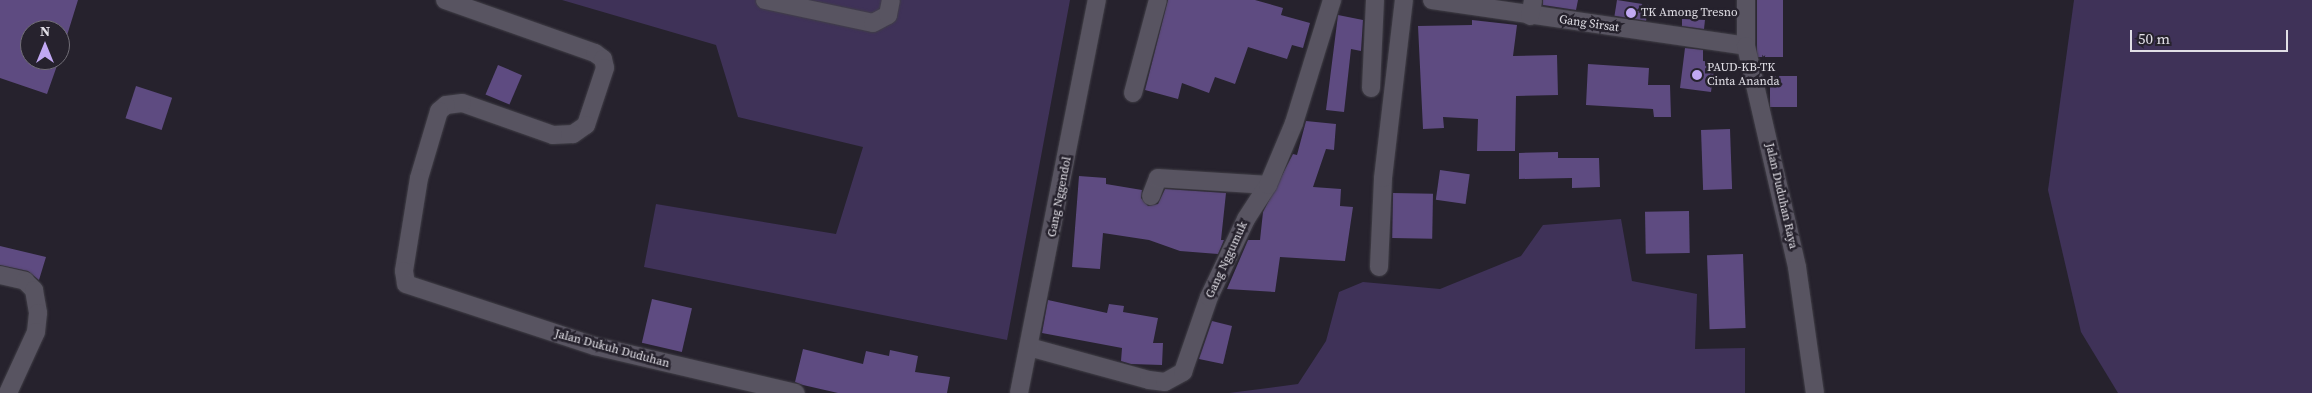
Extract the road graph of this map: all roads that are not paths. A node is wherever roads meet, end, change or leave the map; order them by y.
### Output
1 (445, 0) edge
2 (765, 0) edge
3 (890, 0) edge
4 (1097, 0) edge
5 (1158, 0) edge
6 (1332, 0) edge
7 (1375, 0) edge
8 (1404, 0) edge
9 (1432, 0) edge
10 (1746, 0) edge
11 (1532, 8) edge
12 (1746, 46) junction
13 (1371, 88) dead end
14 (1133, 93) dead end
15 (1268, 185) junction
16 (1151, 196) dead end
17 (1379, 267) dead end
18 (0, 275) edge
19 (1029, 347) junction
20 (8, 393) edge
21 (796, 393) edge
22 (1019, 393) edge
23 (1815, 393) edge

1 - 21 street, Jalan Dukuh Duduhan
2 - 3 street
4 - 19 street, Gang Nggendol
5 - 14 street
6 - 15 street, Gang Nggumuk
7 - 13 street
8 - 17 street
9 - 11 street, Gang Sirsat
10 - 12 street, Jalan Duduhan Raya
11 - 12 street, Gang Sirsat
12 - 23 street, Jalan Duduhan Raya
15 - 16 street
15 - 19 street, Gang Nggumuk
18 - 20 street
19 - 22 street, Gang Nggendol

